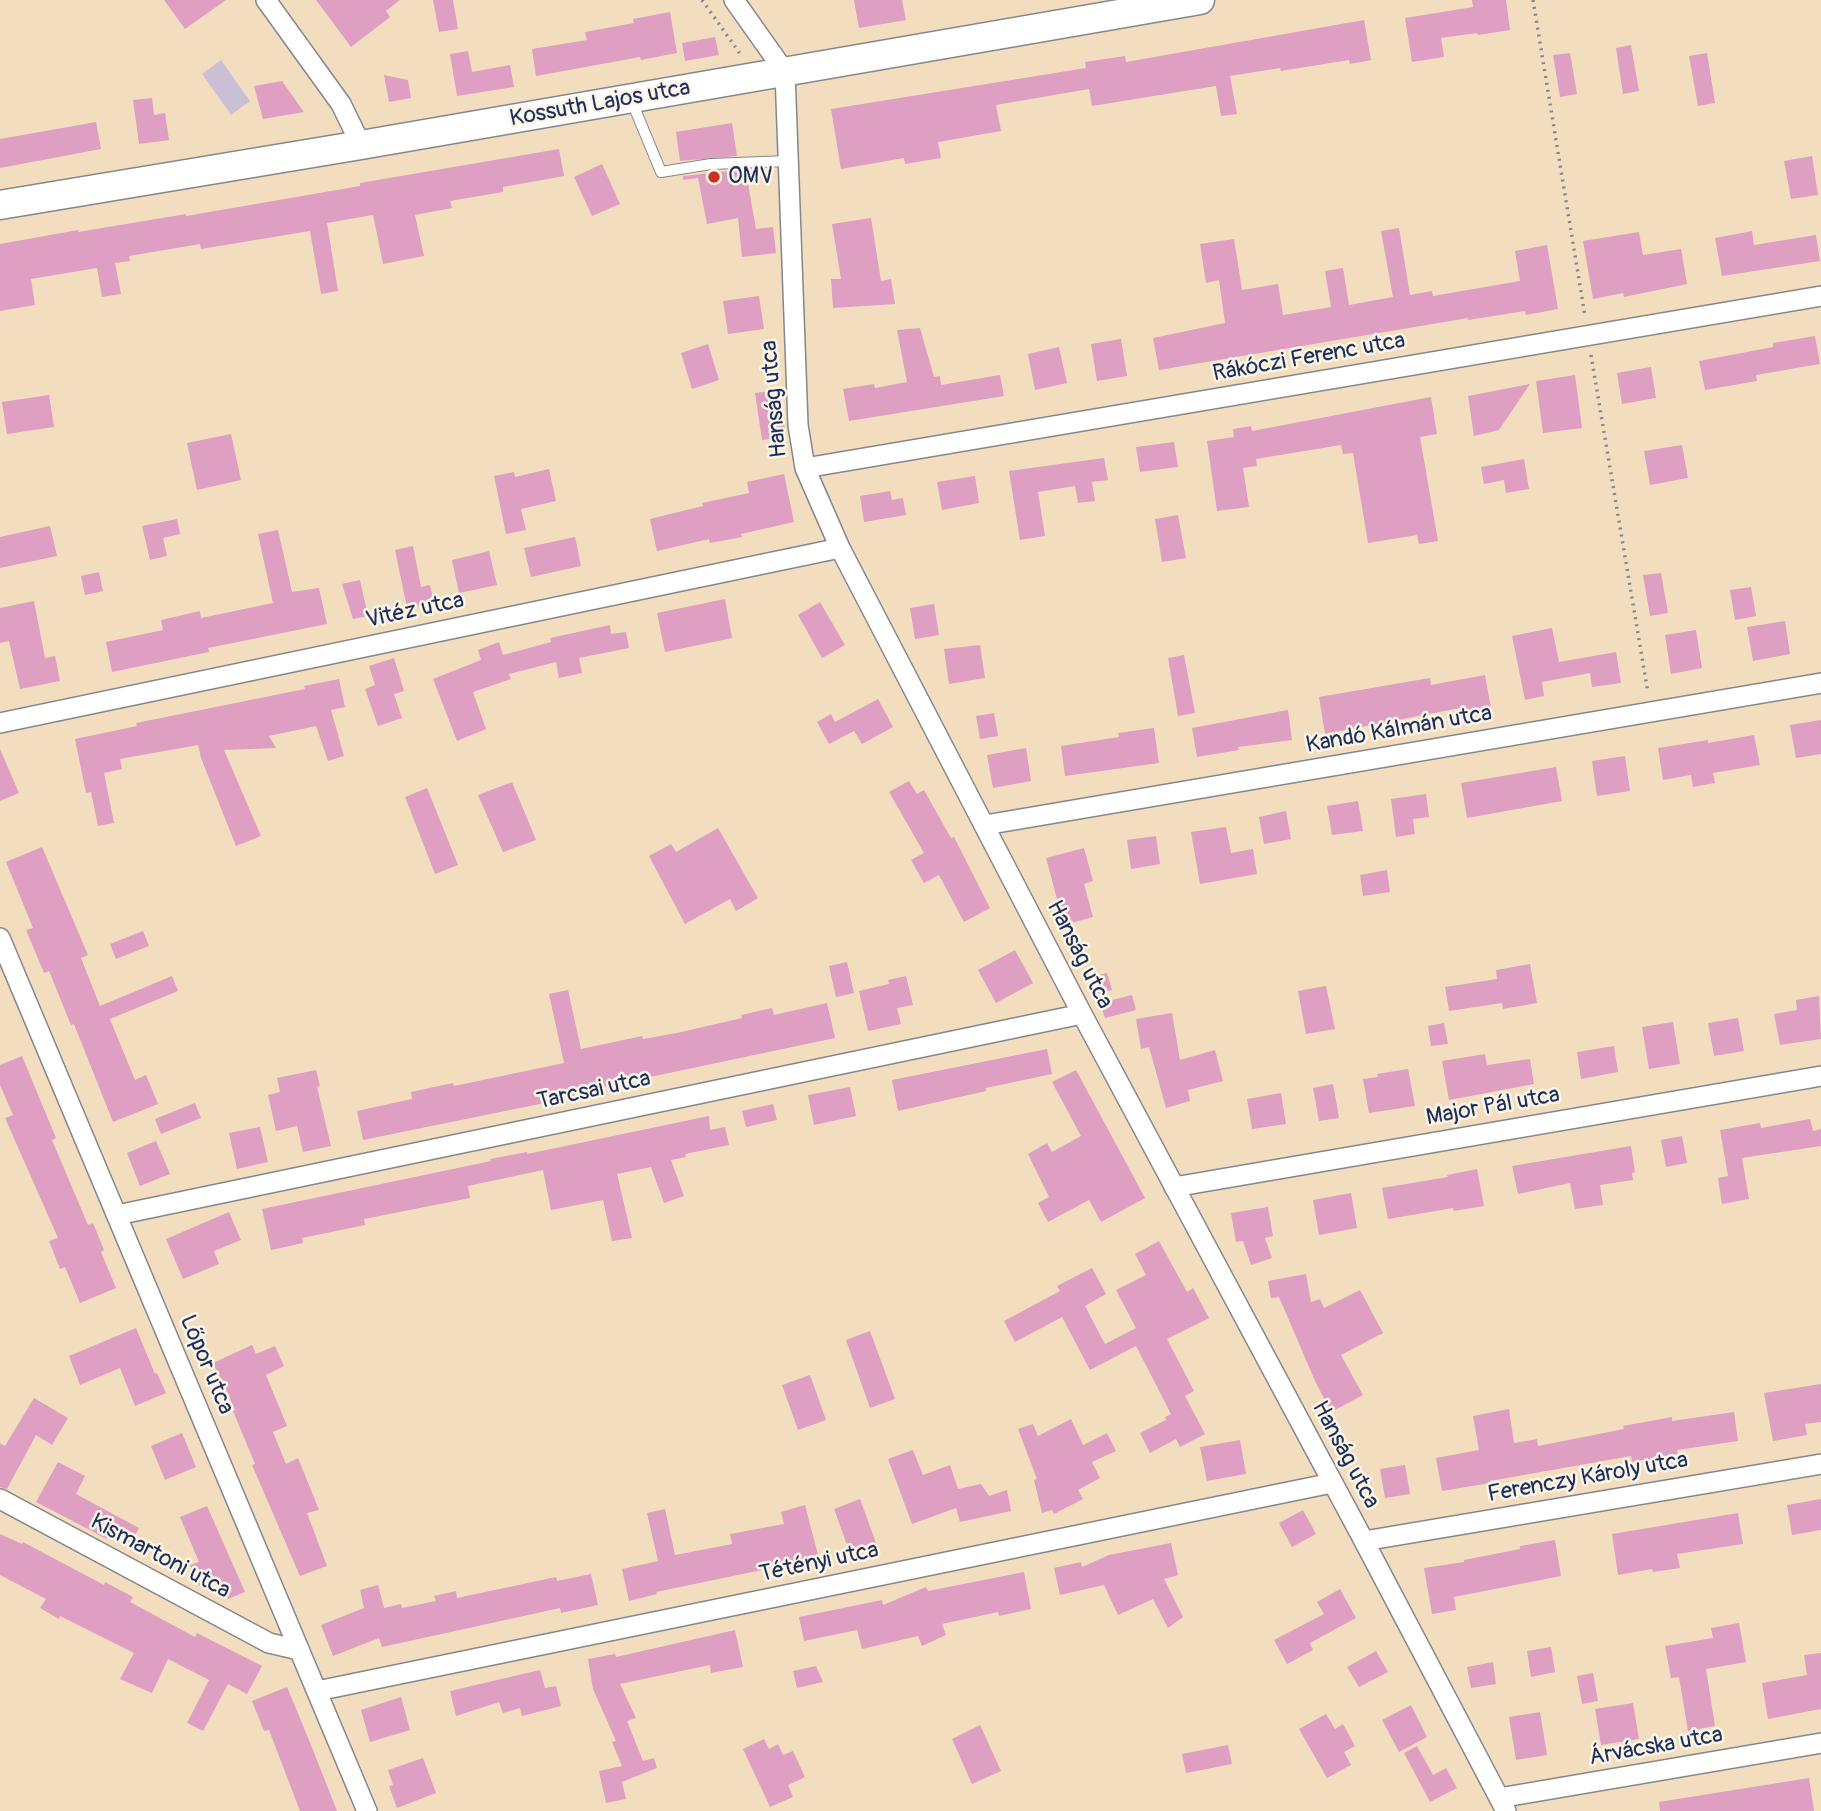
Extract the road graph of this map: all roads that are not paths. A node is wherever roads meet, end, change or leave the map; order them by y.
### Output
1 (266, 0) edge
2 (734, 0) edge
3 (1200, 0) edge
4 (1091, 9) edge
5 (785, 72) junction
6 (631, 98) junction
7 (361, 145) junction
8 (788, 161) junction
9 (0, 205) edge
10 (1821, 296) edge
11 (805, 468) junction
12 (840, 548) junction
13 (1821, 683) edge
14 (0, 723) edge
15 (985, 825) junction
16 (0, 938) edge
17 (1082, 1014) junction
18 (1821, 1076) edge
19 (1174, 1187) junction
20 (117, 1215) junction
21 (1821, 1464) edge
22 (1332, 1483) junction
23 (0, 1499) edge
24 (1364, 1541) junction
25 (299, 1650) junction
26 (317, 1691) junction
27 (1821, 1744) edge
28 (1502, 1805) edge
29 (367, 1811) edge

1 - 7 street
2 - 5 street
3 - 4 main road, Kossuth Lajos utca
4 - 5 main road, Kossuth Lajos utca
5 - 6 main road, Kossuth Lajos utca
5 - 8 street, Hanság utca
6 - 7 main road, Kossuth Lajos utca
6 - 8 lane
7 - 9 main road, Kossuth Lajos utca
8 - 11 street, Hanság utca
10 - 11 street, Rákóczi Ferenc utca
11 - 12 street, Hanság utca
12 - 14 street, Vitéz utca
12 - 15 street, Hanság utca
13 - 15 street, Kandó Kálmán utca
15 - 17 street, Hanság utca
16 - 20 street, Lőpor utca
17 - 19 street, Hanság utca
17 - 20 street, Tarcsai utca
18 - 19 street, Major Pál utca
19 - 22 street, Hanság utca
20 - 25 street, Lőpor utca
21 - 24 street, Ferenczy Károly utca
22 - 24 street, Hanság utca
22 - 26 street, Tétényi utca
23 - 25 street, Kismartoni utca
24 - 28 street, Hanság utca
25 - 26 street, Lőpor utca
26 - 29 street, Lőpor utca
27 - 28 street, Árvácska utca

